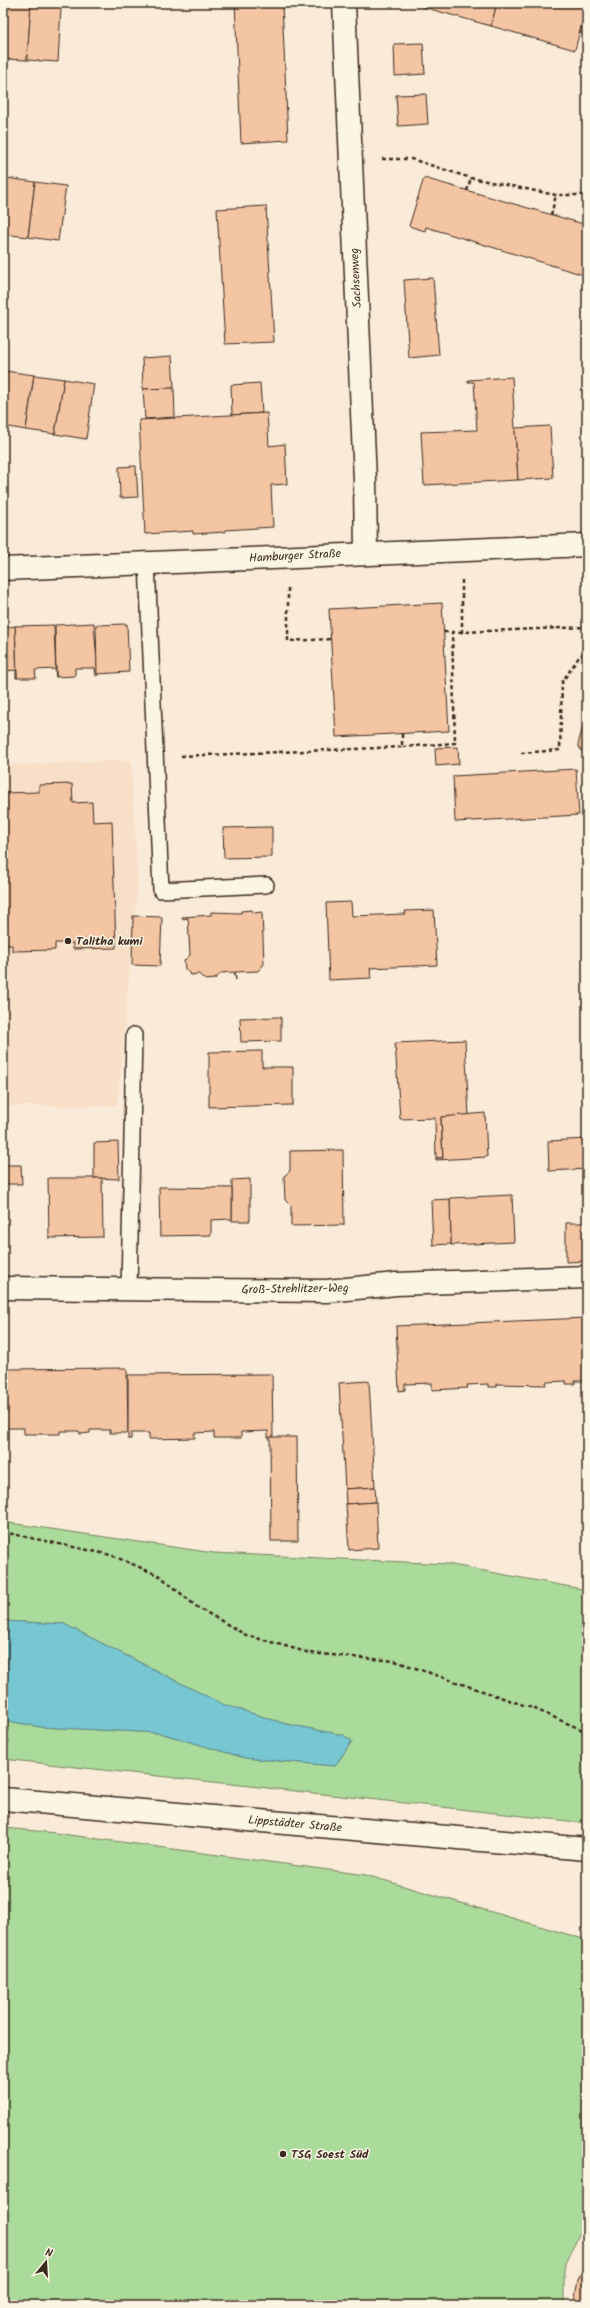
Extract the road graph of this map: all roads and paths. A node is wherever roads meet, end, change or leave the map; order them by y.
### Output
1 (344, 3) edge
2 (351, 159) junction
3 (471, 178) junction
4 (467, 192) dead end
5 (556, 195) junction
6 (587, 195) edge
7 (551, 215) dead end
8 (587, 545) edge
9 (366, 553) junction
10 (288, 557) junction
11 (147, 563) junction
12 (3, 569) edge
13 (462, 589) dead end
14 (587, 627) edge
15 (444, 632) dead end
16 (452, 632) junction
17 (462, 632) junction
18 (331, 639) dead end
19 (587, 651) edge
20 (402, 734) dead end
21 (402, 747) junction
22 (521, 753) dead end
23 (157, 757) junction
24 (266, 885) dead end
25 (134, 1035) dead end
26 (587, 1277) edge
27 (3, 1288) edge
28 (129, 1290) junction
29 (3, 1532) edge
30 (587, 1732) edge
31 (3, 1799) edge
32 (587, 1849) edge

1 - 2 street, Sachsenweg
2 - 3 path
2 - 9 street, Sachsenweg
3 - 4 path
3 - 5 path
5 - 6 path
5 - 7 path
8 - 9 street, Hamburger Straße
9 - 10 street, Hamburger Straße
10 - 11 street, Hamburger Straße
10 - 18 path
11 - 12 street, Hamburger Straße
11 - 23 lane
13 - 17 path
14 - 17 path
15 - 16 path
16 - 17 path
16 - 21 path
19 - 22 path
20 - 21 path
21 - 23 path
23 - 24 lane
25 - 28 lane
26 - 28 street, Groß-Strehlitzer-Weg
27 - 28 street, Groß-Strehlitzer-Weg
29 - 30 path
31 - 32 street, Lippstädter Straße

